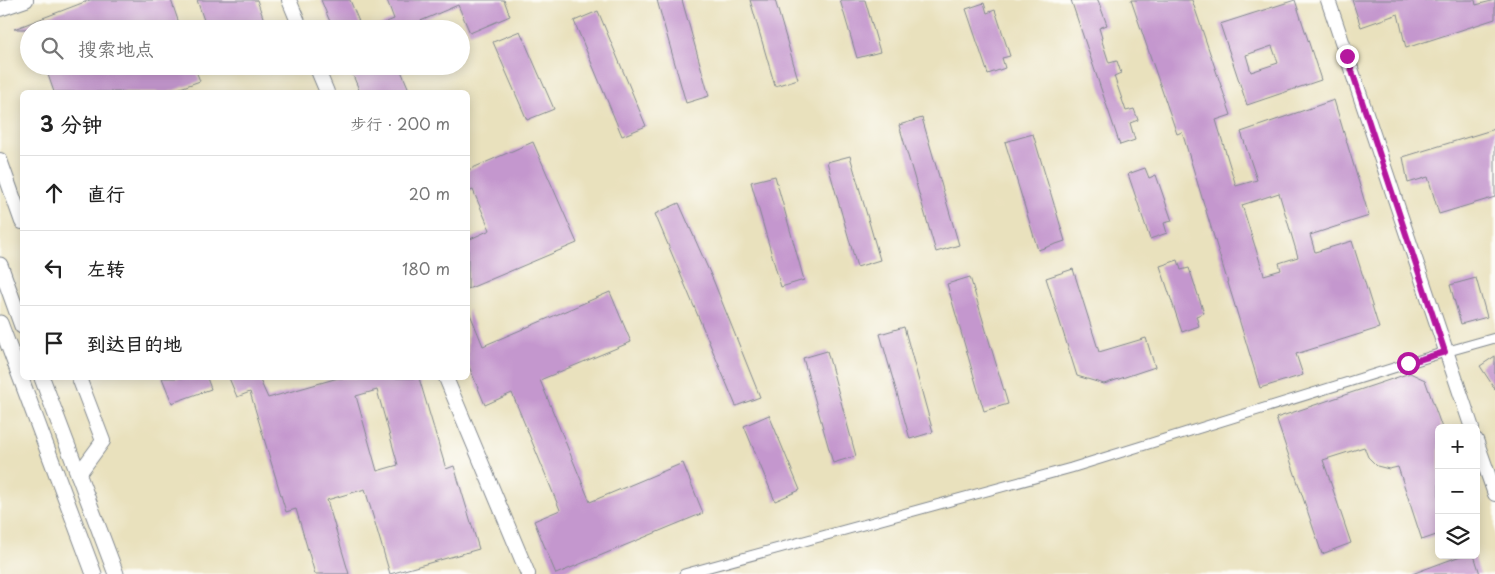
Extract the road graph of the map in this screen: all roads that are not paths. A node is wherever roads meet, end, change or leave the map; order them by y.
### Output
1 (26, 0) edge
2 (289, 0) edge
3 (1328, 0) edge
4 (0, 9) edge
5 (297, 20) edge
6 (320, 75) edge
7 (326, 90) edge
8 (0, 160) edge
9 (20, 216) edge
10 (0, 265) edge
11 (20, 320) edge
12 (0, 323) edge
13 (1495, 338) edge
14 (1445, 352) junction
15 (20, 376) edge
16 (21, 380) edge
17 (43, 380) edge
18 (80, 380) edge
19 (447, 380) edge
20 (1471, 424) edge
21 (1480, 451) edge
22 (78, 475) junction
23 (1495, 494) edge
24 (94, 574) edge
25 (116, 574) edge
26 (528, 574) edge
27 (684, 574) edge

1 - 4 street
2 - 5 street
3 - 14 street
6 - 7 street
8 - 9 street
10 - 11 main road
12 - 15 main road
13 - 14 street
14 - 20 street
14 - 27 street
16 - 24 main road
17 - 22 main road
18 - 22 street
19 - 26 street
21 - 23 street
22 - 25 main road

